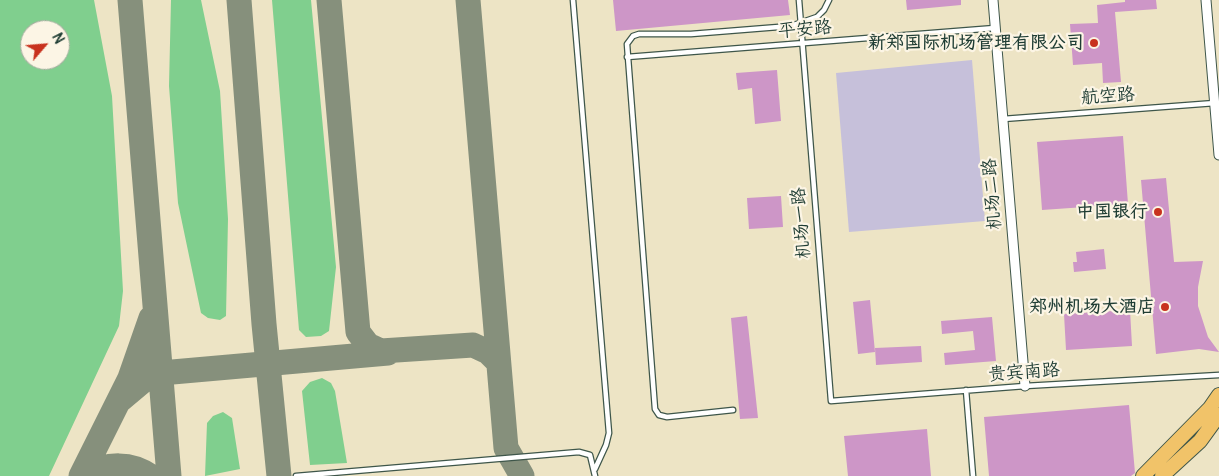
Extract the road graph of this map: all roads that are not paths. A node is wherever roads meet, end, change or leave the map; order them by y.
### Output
1 (573, 0) edge
2 (799, 0) edge
3 (829, 0) edge
4 (994, 0) edge
5 (1206, 0) edge
6 (801, 24) junction
7 (996, 28) junction
8 (802, 44) junction
9 (628, 57) junction
10 (1215, 103) junction
11 (1003, 119) junction
12 (1219, 155) edge
13 (1219, 375) edge
14 (1025, 386) junction
15 (966, 390) junction
16 (1219, 395) edge
17 (830, 401) joint
18 (733, 410) dead end
19 (1219, 415) edge
20 (595, 469) junction
21 (296, 476) edge
22 (596, 476) edge
23 (973, 476) edge
24 (1143, 476) edge
25 (1162, 476) edge

1 - 20 lane
2 - 6 lane, 机场一路
3 - 6 lane
4 - 7 street, 机场二路
5 - 10 street
6 - 8 lane, 机场一路
6 - 9 lane
7 - 8 lane, 平安路
7 - 11 street, 机场二路
8 - 9 lane, 平安路
8 - 17 lane, 机场一路
9 - 18 lane
10 - 11 lane, 航空路
10 - 12 street
11 - 14 street, 机场二路
13 - 14 lane, 贵宾南路
14 - 15 lane, 贵宾南路
15 - 17 lane, 贵宾南路
15 - 23 lane
16 - 24 main road
19 - 25 main road
20 - 21 lane
20 - 22 lane

